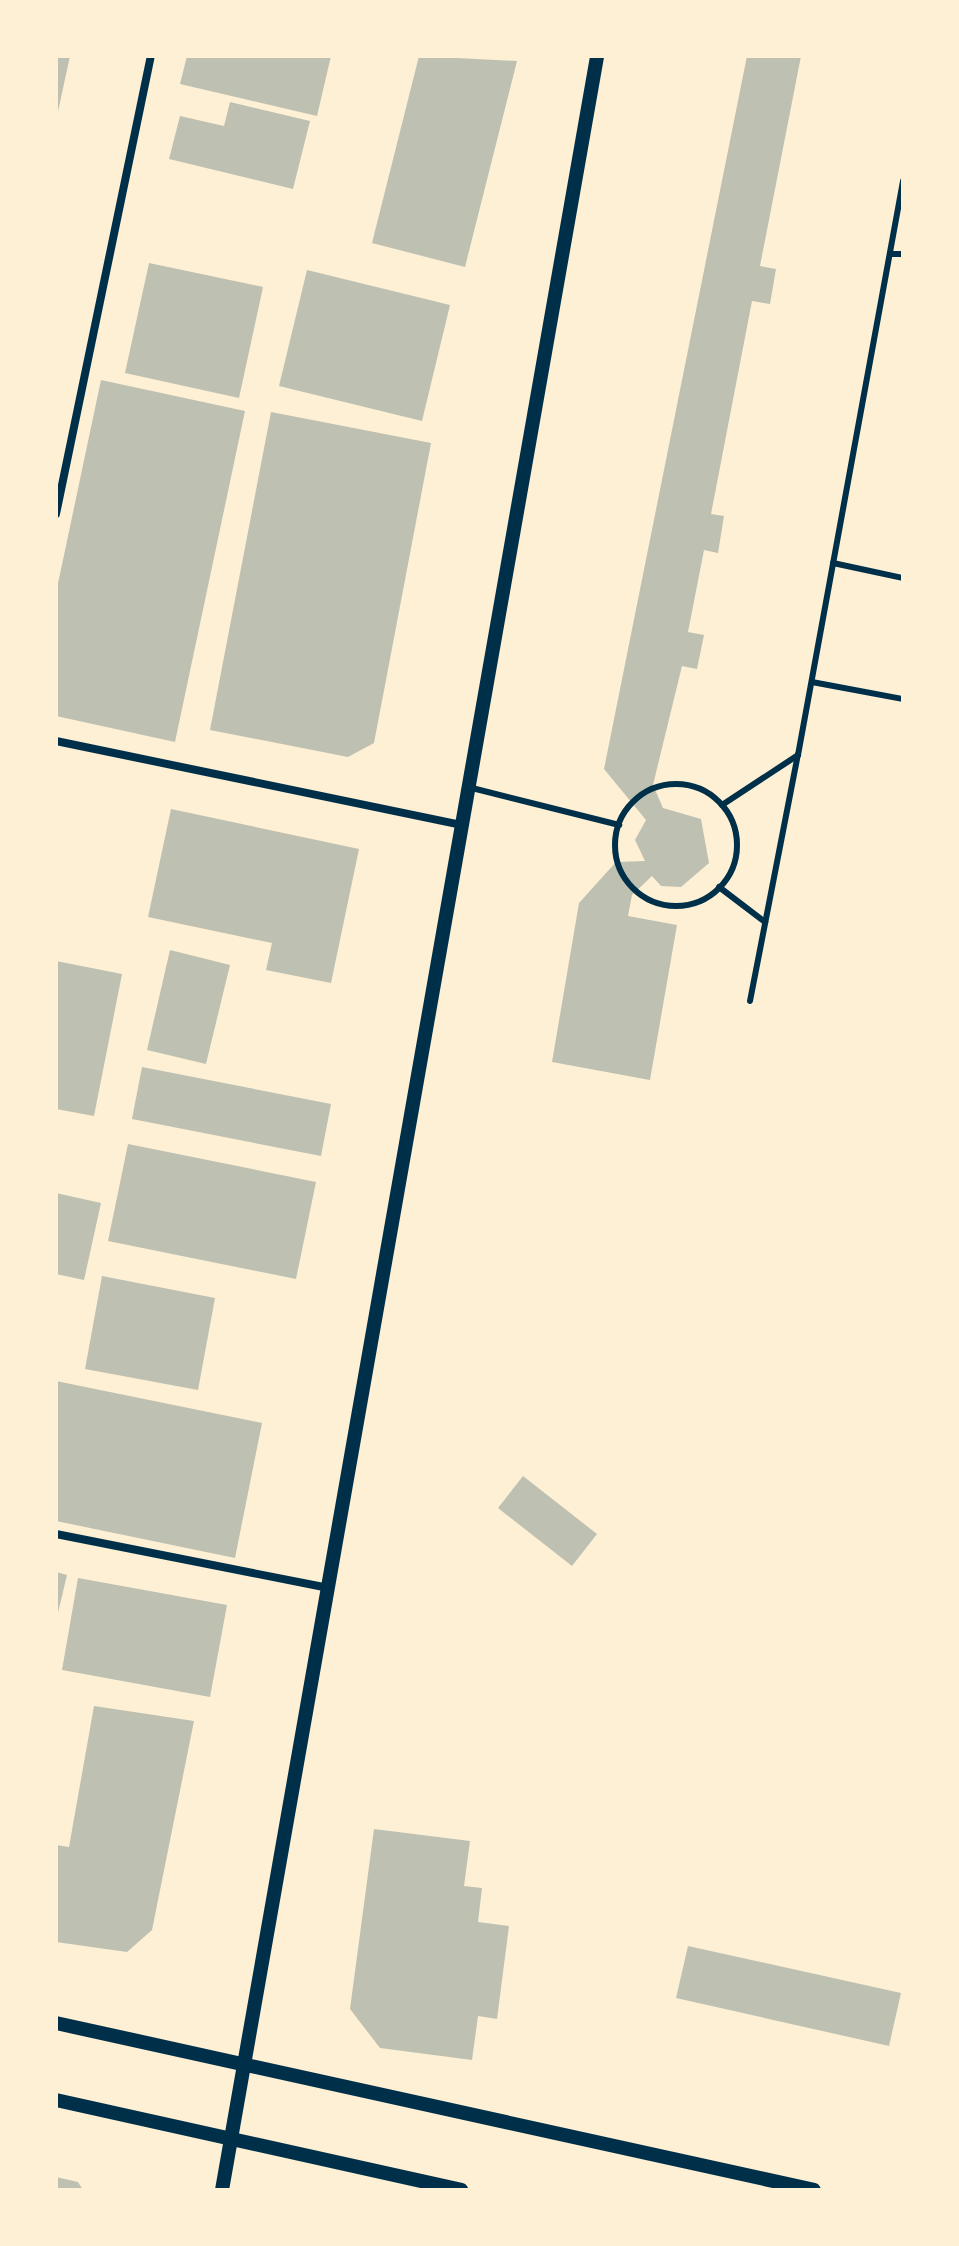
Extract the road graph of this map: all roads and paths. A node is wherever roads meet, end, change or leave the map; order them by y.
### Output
1 (151, 56) edge
2 (597, 56) edge
3 (903, 181) edge
4 (890, 254) junction
5 (903, 254) edge
6 (56, 514) edge
7 (833, 563) junction
8 (903, 578) edge
9 (812, 682) junction
10 (903, 699) edge
11 (56, 741) edge
12 (798, 755) junction
13 (465, 786) junction
14 (722, 805) junction
15 (458, 824) junction
16 (619, 825) junction
17 (719, 887) junction
18 (765, 922) junction
19 (750, 1001) dead end
20 (56, 1534) edge
21 (329, 1588) junction
22 (56, 2023) edge
23 (244, 2062) junction
24 (56, 2100) edge
25 (231, 2137) junction
26 (222, 2190) edge
27 (461, 2190) edge
28 (814, 2190) edge

1 - 6 street
2 - 13 street
3 - 4 lane
4 - 5 lane
4 - 7 lane
7 - 8 lane
7 - 9 lane
9 - 10 lane
9 - 12 lane
11 - 15 street
12 - 14 lane
12 - 18 lane
13 - 15 street
13 - 16 lane
14 - 16 lane
14 - 17 lane
15 - 21 street
16 - 17 lane
17 - 18 lane
18 - 19 lane
20 - 21 street
21 - 23 street
22 - 23 street
23 - 25 street
23 - 28 street
24 - 25 street
25 - 26 street
25 - 27 street

